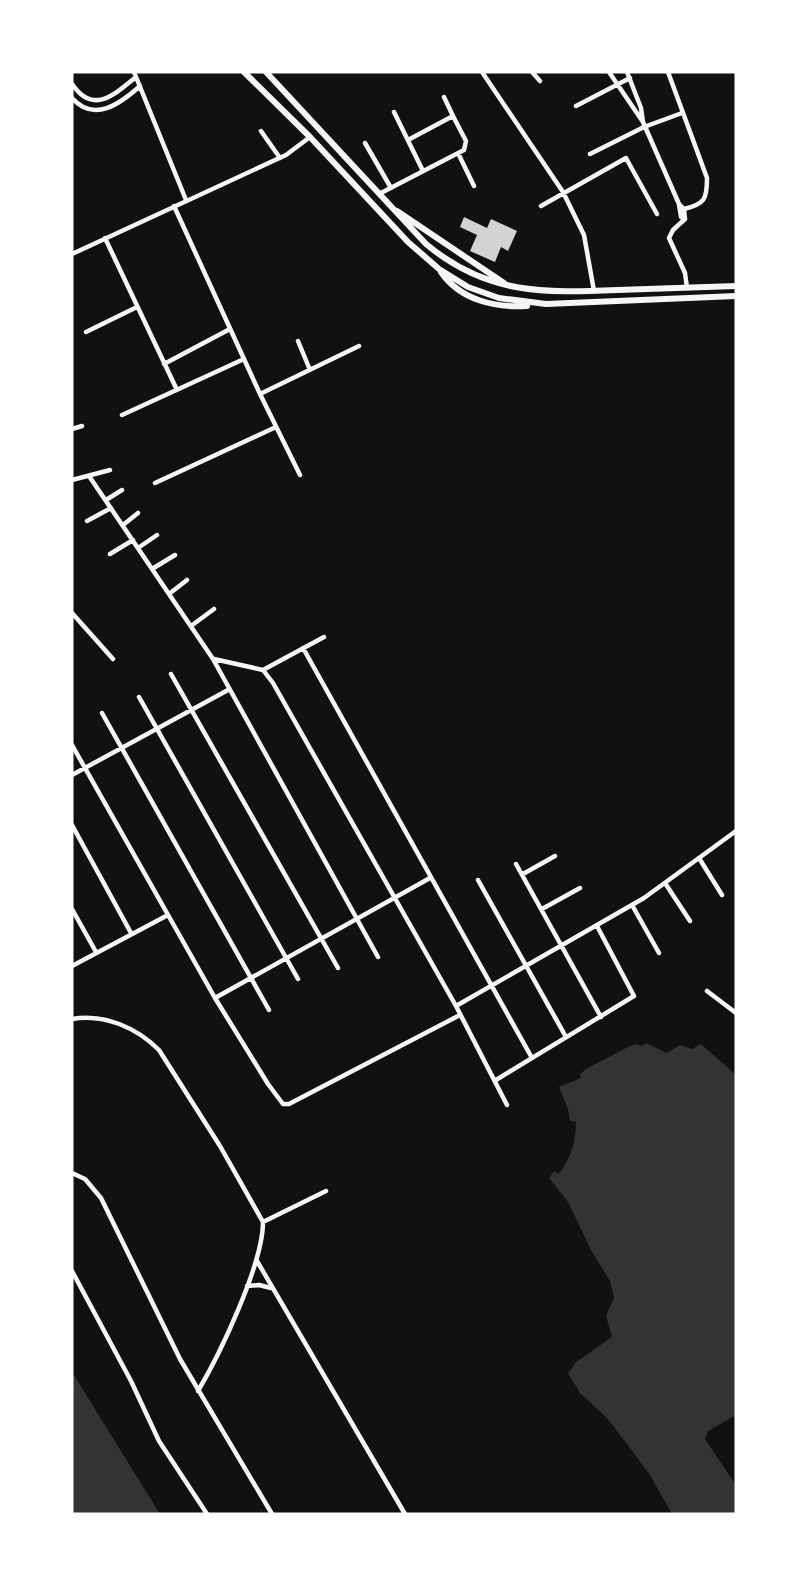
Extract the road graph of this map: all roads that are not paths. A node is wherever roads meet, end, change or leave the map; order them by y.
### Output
1 (244, 72) edge
2 (266, 72) edge
3 (482, 72) edge
4 (533, 72) edge
5 (609, 72) edge
6 (668, 72) edge
7 (135, 74) edge
8 (629, 75) edge
9 (540, 81) dead end
10 (616, 83) junction
11 (72, 84) edge
12 (140, 86) junction
13 (444, 97) dead end
14 (72, 98) edge
15 (576, 106) dead end
16 (394, 112) dead end
17 (682, 113) junction
18 (453, 116) junction
19 (644, 125) junction
20 (261, 131) dead end
21 (310, 137) junction
22 (408, 140) junction
23 (365, 143) dead end
24 (458, 153) junction
25 (590, 154) dead end
26 (279, 158) junction
27 (423, 171) junction
28 (474, 186) dead end
29 (391, 188) junction
30 (563, 192) junction
31 (379, 195) junction
32 (186, 200) junction
33 (387, 203) junction
34 (679, 204) junction
35 (174, 206) junction
36 (541, 206) dead end
37 (684, 209) junction
38 (657, 214) dead end
39 (685, 219) junction
40 (105, 238) junction
41 (72, 254) edge
42 (736, 286) edge
43 (512, 288) junction
44 (687, 288) junction
45 (594, 291) junction
46 (736, 296) edge
47 (137, 307) junction
48 (230, 329) junction
49 (86, 332) dead end
50 (298, 341) dead end
51 (359, 346) dead end
52 (244, 359) junction
53 (164, 364) junction
54 (310, 370) junction
55 (177, 390) junction
56 (260, 394) junction
57 (122, 415) dead end
58 (82, 426) dead end
59 (276, 427) junction
60 (72, 429) edge
61 (110, 470) dead end
62 (300, 475) dead end
63 (89, 476) junction
64 (72, 480) edge
65 (155, 483) dead end
66 (122, 490) dead end
67 (106, 500) junction
68 (111, 508) junction
69 (138, 513) dead end
70 (87, 521) dead end
71 (123, 525) junction
72 (157, 535) dead end
73 (133, 540) junction
74 (138, 548) junction
75 (110, 554) dead end
76 (175, 555) dead end
77 (152, 569) junction
78 (187, 580) dead end
79 (169, 594) junction
80 (214, 609) dead end
81 (72, 612) edge
82 (191, 625) junction
83 (324, 637) dead end
84 (303, 648) junction
85 (113, 659) dead end
86 (213, 659) junction
87 (263, 670) junction
88 (171, 674) dead end
89 (228, 690) junction
90 (139, 697) dead end
91 (191, 710) junction
92 (102, 713) dead end
93 (157, 729) junction
94 (72, 745) edge
95 (121, 748) junction
96 (84, 768) junction
97 (72, 775) edge
98 (72, 825) edge
99 (736, 831) edge
100 (555, 856) dead end
101 (699, 858) junction
102 (516, 864) dead end
103 (523, 874) junction
104 (430, 878) junction
105 (478, 880) dead end
106 (665, 883) junction
107 (580, 888) dead end
108 (722, 895) dead end
109 (394, 898) junction
110 (632, 905) junction
111 (72, 909) edge
112 (542, 909) junction
113 (167, 915) junction
114 (356, 919) junction
115 (690, 921) dead end
116 (597, 926) junction
117 (131, 933) junction
118 (321, 938) junction
119 (563, 946) junction
120 (96, 952) junction
121 (659, 953) dead end
122 (378, 957) dead end
123 (285, 958) junction
124 (72, 966) edge
125 (527, 967) junction
126 (338, 968) dead end
127 (250, 978) junction
128 (298, 979) dead end
129 (492, 987) junction
130 (708, 991) dead end
131 (215, 998) junction
132 (456, 1006) junction
133 (269, 1010) dead end
134 (736, 1013) edge
135 (460, 1015) junction
136 (601, 1017) junction
137 (72, 1019) edge
138 (566, 1037) junction
139 (532, 1058) junction
140 (496, 1080) junction
141 (507, 1105) dead end
142 (72, 1173) edge
143 (326, 1191) dead end
144 (263, 1222) junction
145 (257, 1261) junction
146 (72, 1272) edge
147 (247, 1286) junction
148 (272, 1288) junction
149 (198, 1391) junction
150 (207, 1514) edge
151 (272, 1514) edge
152 (405, 1514) edge

1 - 21 main road
2 - 31 main road
3 - 30 street
4 - 9 street
5 - 10 street
6 - 17 street
7 - 11 street
7 - 12 street
8 - 10 street
8 - 19 street
10 - 15 street
10 - 19 street
12 - 14 street
12 - 32 street
13 - 18 street
16 - 22 street
17 - 19 street
17 - 37 street
18 - 22 street
18 - 24 street
19 - 25 street
19 - 34 street
20 - 26 street
21 - 26 street
21 - 46 main road
22 - 27 street
23 - 29 street
24 - 27 street
24 - 28 street
26 - 32 street
27 - 29 street
29 - 31 street
30 - 36 street
30 - 38 street
30 - 45 street
31 - 33 main road
32 - 35 street
33 - 43 main road
33 - 43 main road
34 - 37 street
34 - 39 street
35 - 40 street
35 - 48 street
37 - 39 street
39 - 44 street
40 - 41 street
40 - 47 street
42 - 44 main road
43 - 45 main road
44 - 45 main road
47 - 49 street
47 - 53 street
48 - 52 street
48 - 53 street
50 - 54 street
51 - 54 street
52 - 55 street
52 - 56 street
53 - 55 street
54 - 56 street
55 - 57 street
56 - 59 street
58 - 60 street
59 - 62 street
59 - 65 street
61 - 63 street
63 - 64 street
63 - 67 street
66 - 67 street
67 - 68 street
68 - 70 street
68 - 71 street
69 - 71 street
71 - 73 street
72 - 74 street
73 - 74 street
73 - 75 street
74 - 77 street
76 - 77 street
77 - 79 street
78 - 79 street
79 - 82 street
80 - 82 street
81 - 85 street
82 - 86 street
83 - 84 street
84 - 87 street
84 - 104 street
86 - 87 street
86 - 89 street
87 - 109 street
88 - 91 street
89 - 91 street
89 - 114 street
90 - 93 street
91 - 93 street
91 - 118 street
92 - 95 street
93 - 95 street
93 - 123 street
94 - 96 street
95 - 96 street
95 - 127 street
96 - 97 street
96 - 113 street
98 - 117 street
99 - 101 street
100 - 103 street
101 - 106 street
101 - 108 street
102 - 103 street
103 - 112 street
104 - 109 street
104 - 129 street
105 - 125 street
106 - 110 street
106 - 115 street
107 - 112 street
109 - 114 street
109 - 132 street
110 - 116 street
110 - 121 street
111 - 120 street
112 - 119 street
113 - 117 street
113 - 131 street
114 - 118 street
114 - 122 street
116 - 119 street
116 - 136 street
117 - 120 street
118 - 123 street
118 - 126 street
119 - 125 street
119 - 136 street
120 - 124 street
123 - 127 street
123 - 128 street
125 - 129 street
125 - 138 street
127 - 131 street
127 - 133 street
129 - 132 street
129 - 139 street
130 - 134 street
131 - 135 street
132 - 135 street
135 - 140 street
136 - 138 street
137 - 144 street
138 - 139 street
139 - 140 street
140 - 141 street
142 - 149 street
143 - 144 street
144 - 145 street
145 - 147 street
145 - 148 street
146 - 150 street
147 - 148 street
147 - 149 street
148 - 152 street
149 - 151 street

